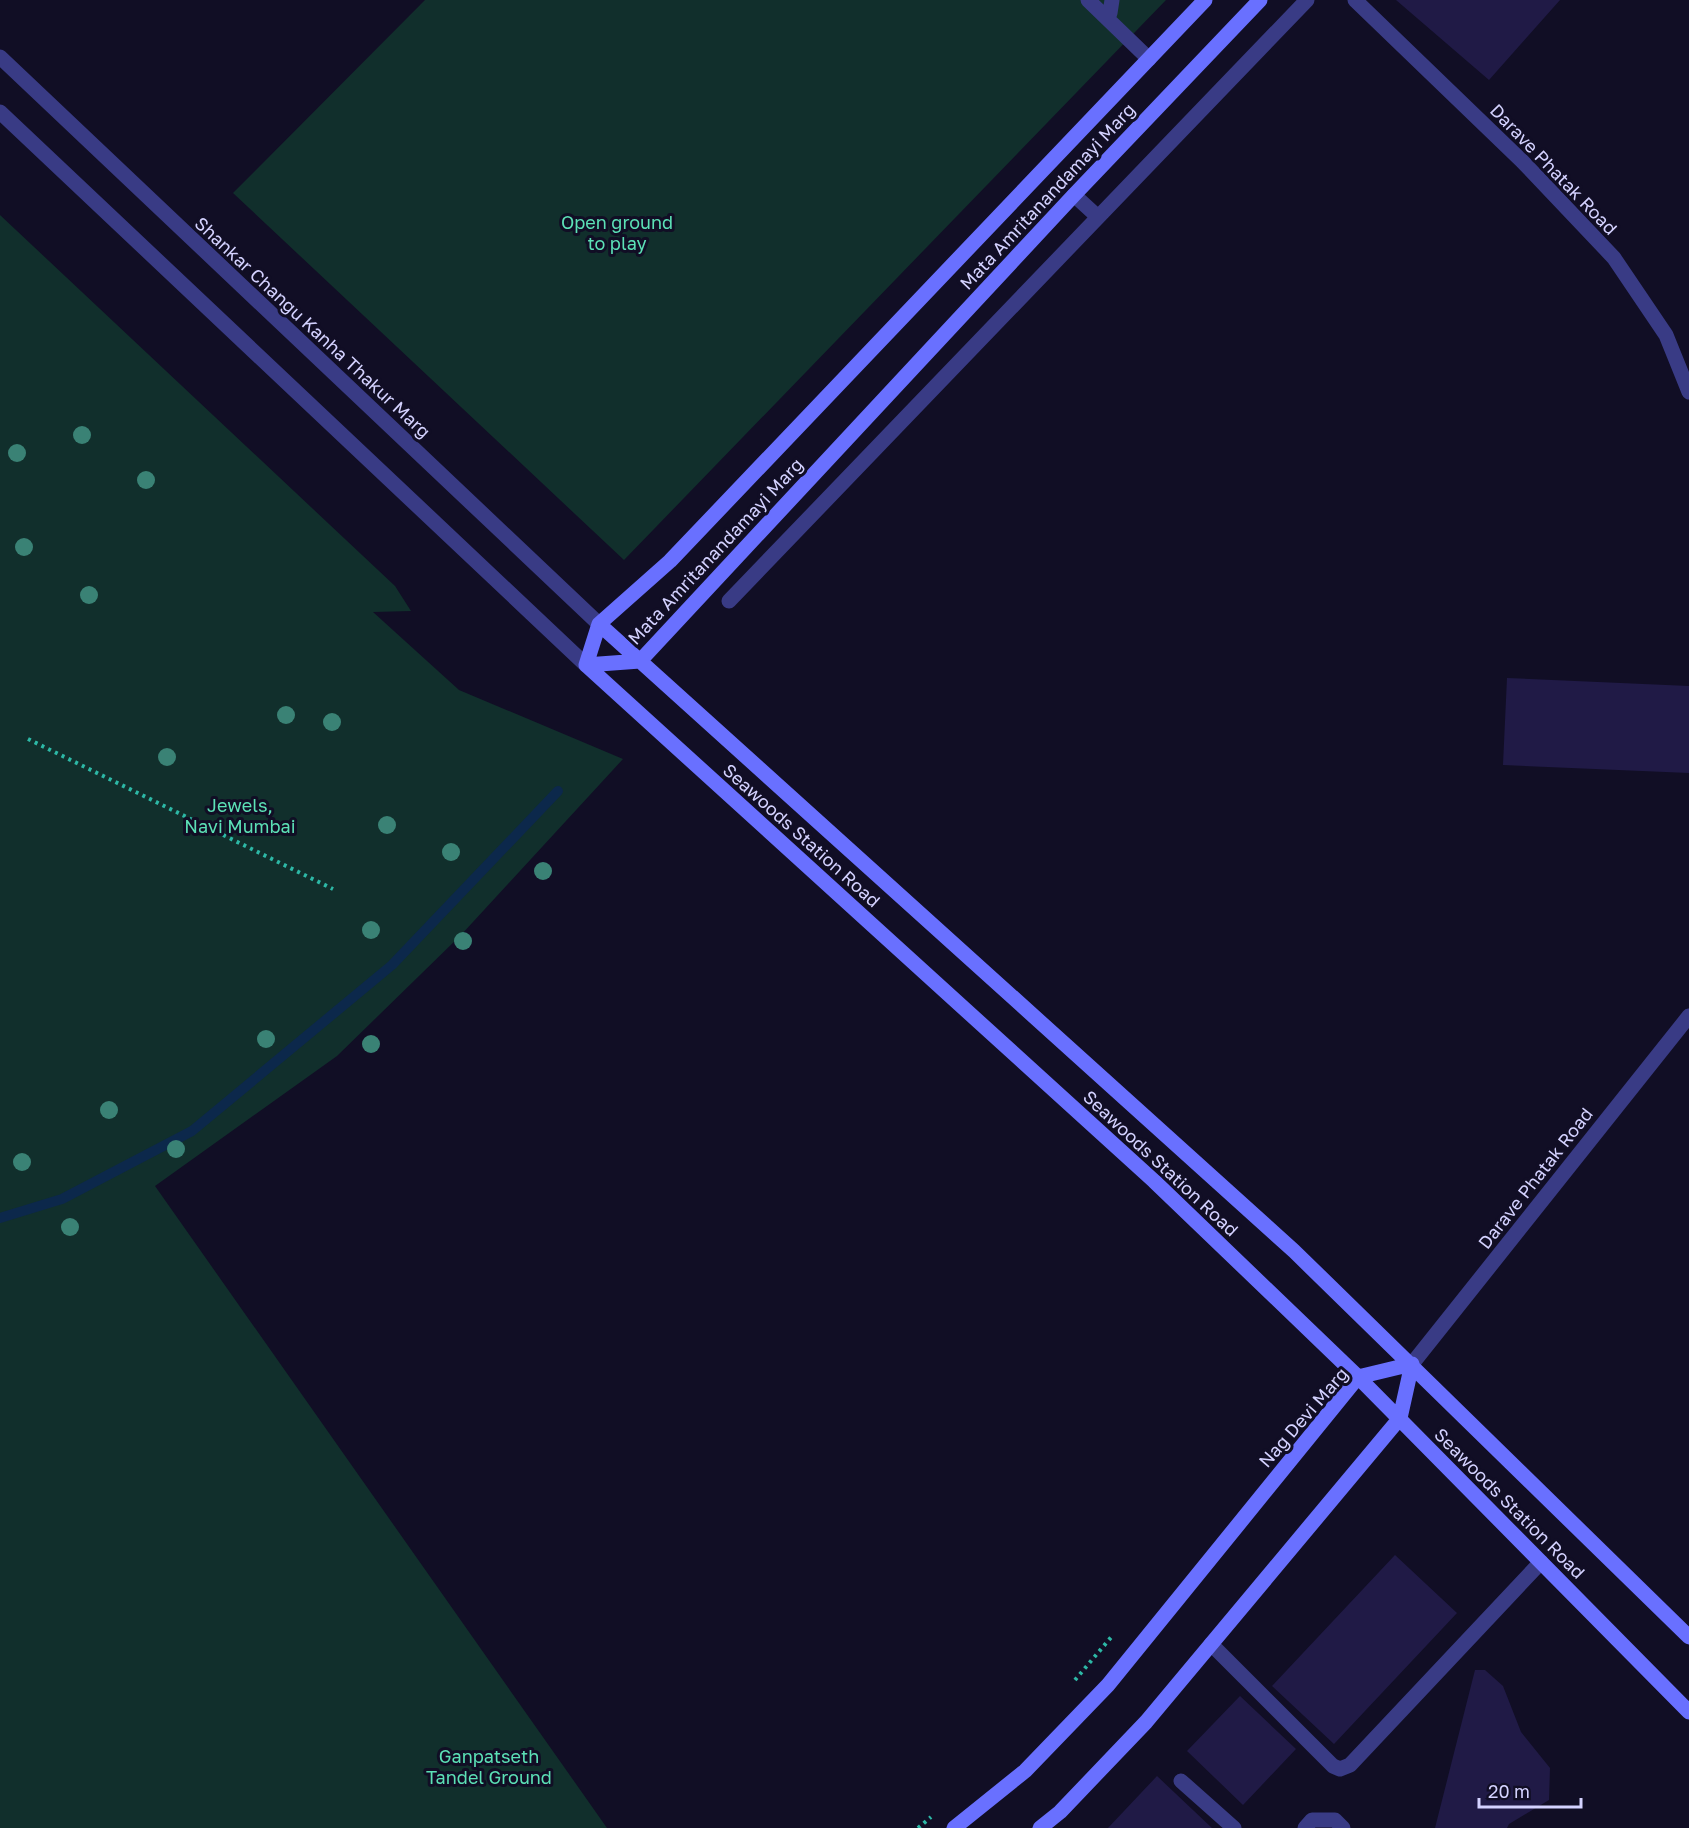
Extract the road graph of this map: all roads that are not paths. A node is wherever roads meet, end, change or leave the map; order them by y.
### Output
1 (1088, 0) edge
2 (1112, 0) edge
3 (1205, 0) edge
4 (1260, 0) edge
5 (1307, 0) edge
6 (1355, 0) edge
7 (1106, 17) junction
8 (0, 57) edge
9 (1149, 59) junction
10 (0, 112) edge
11 (1074, 195) junction
12 (1098, 217) junction
13 (1689, 392) edge
14 (729, 601) dead end
15 (599, 624) junction
16 (640, 661) junction
17 (586, 665) junction
18 (1689, 1016) edge
19 (1413, 1364) junction
20 (1359, 1377) junction
21 (1400, 1418) junction
22 (1541, 1562) junction
23 (1689, 1636) edge
24 (1211, 1644) junction
25 (1689, 1712) edge
26 (1182, 1782) dead end
27 (954, 1828) edge
28 (1040, 1828) edge
29 (1234, 1828) edge
30 (1305, 1828) edge
31 (1343, 1828) edge

1 - 7 street
2 - 7 street
3 - 9 main road, Mata Amritanandamayi Marg
4 - 11 main road, Mata Amritanandamayi Marg
5 - 12 street
6 - 13 street, Darave Phatak Road
7 - 9 street
8 - 15 street, Shankar Changu Kanha Thakur Marg
9 - 15 main road, Mata Amritanandamayi Marg
10 - 17 street
11 - 12 street
11 - 16 main road, Mata Amritanandamayi Marg
12 - 14 street
15 - 16 main road, Seawoods Station Road
15 - 17 main road, Mata Amritanandamayi Marg
16 - 17 main road, Mata Amritanandamayi Marg
16 - 19 main road, Seawoods Station Road
17 - 20 main road, Seawoods Station Road
18 - 19 street, Darave Phatak Road
19 - 20 main road, Nag Devi Marg
19 - 21 main road
19 - 23 main road, Seawoods Station Road
20 - 21 main road, Seawoods Station Road
20 - 27 main road, Nag Devi Marg
21 - 22 main road, Seawoods Station Road
21 - 24 main road
22 - 24 street
22 - 25 main road, Seawoods Station Road
24 - 28 main road
26 - 29 street
30 - 31 street

